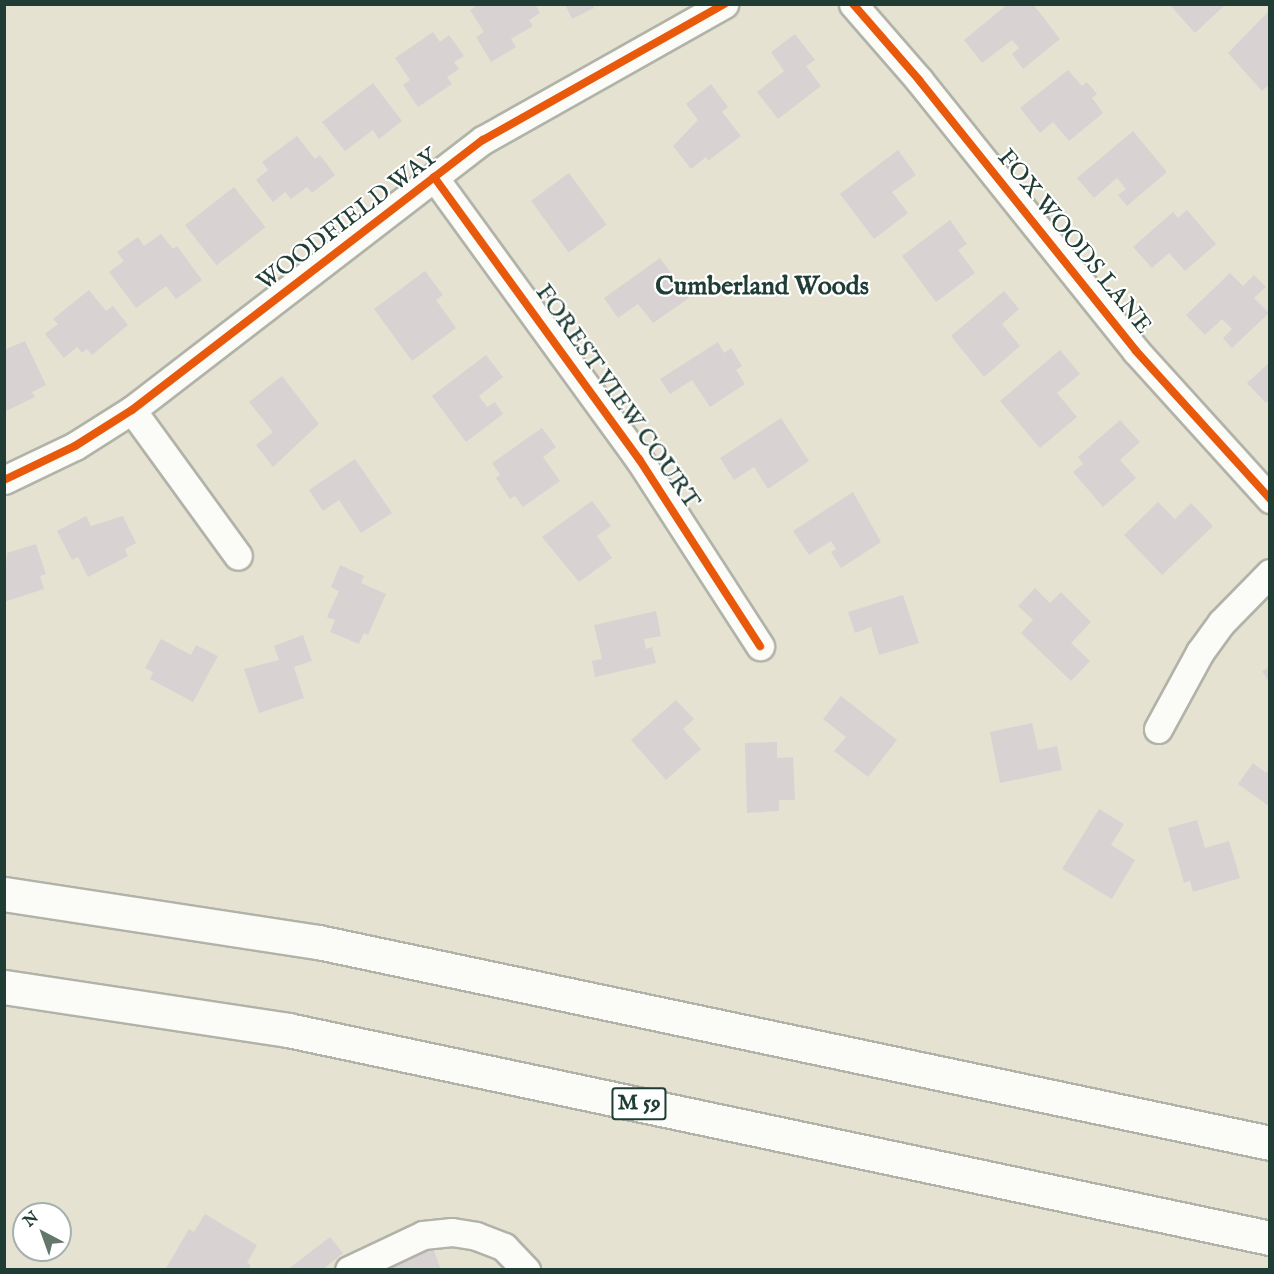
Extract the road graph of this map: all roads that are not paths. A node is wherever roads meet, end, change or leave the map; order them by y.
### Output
1 (724, 4) edge
2 (853, 4) edge
3 (434, 177) junction
4 (132, 410) junction
5 (4, 480) edge
6 (1269, 499) edge
7 (238, 556) dead end
8 (1269, 573) edge
9 (760, 646) dead end
10 (1158, 729) dead end
11 (4, 894) edge
12 (4, 987) edge
13 (1269, 1143) edge
14 (1269, 1238) edge
15 (349, 1269) edge
16 (526, 1269) edge

1 - 3 street, WOODFIELD WAY
2 - 6 street, FOX WOODS LANE
3 - 4 street, WOODFIELD WAY
3 - 9 street, FOREST VIEW COURT
4 - 5 street, WOODFIELD WAY
4 - 7 street
8 - 10 street
11 - 13 highway
12 - 14 highway, M 59
15 - 16 street

